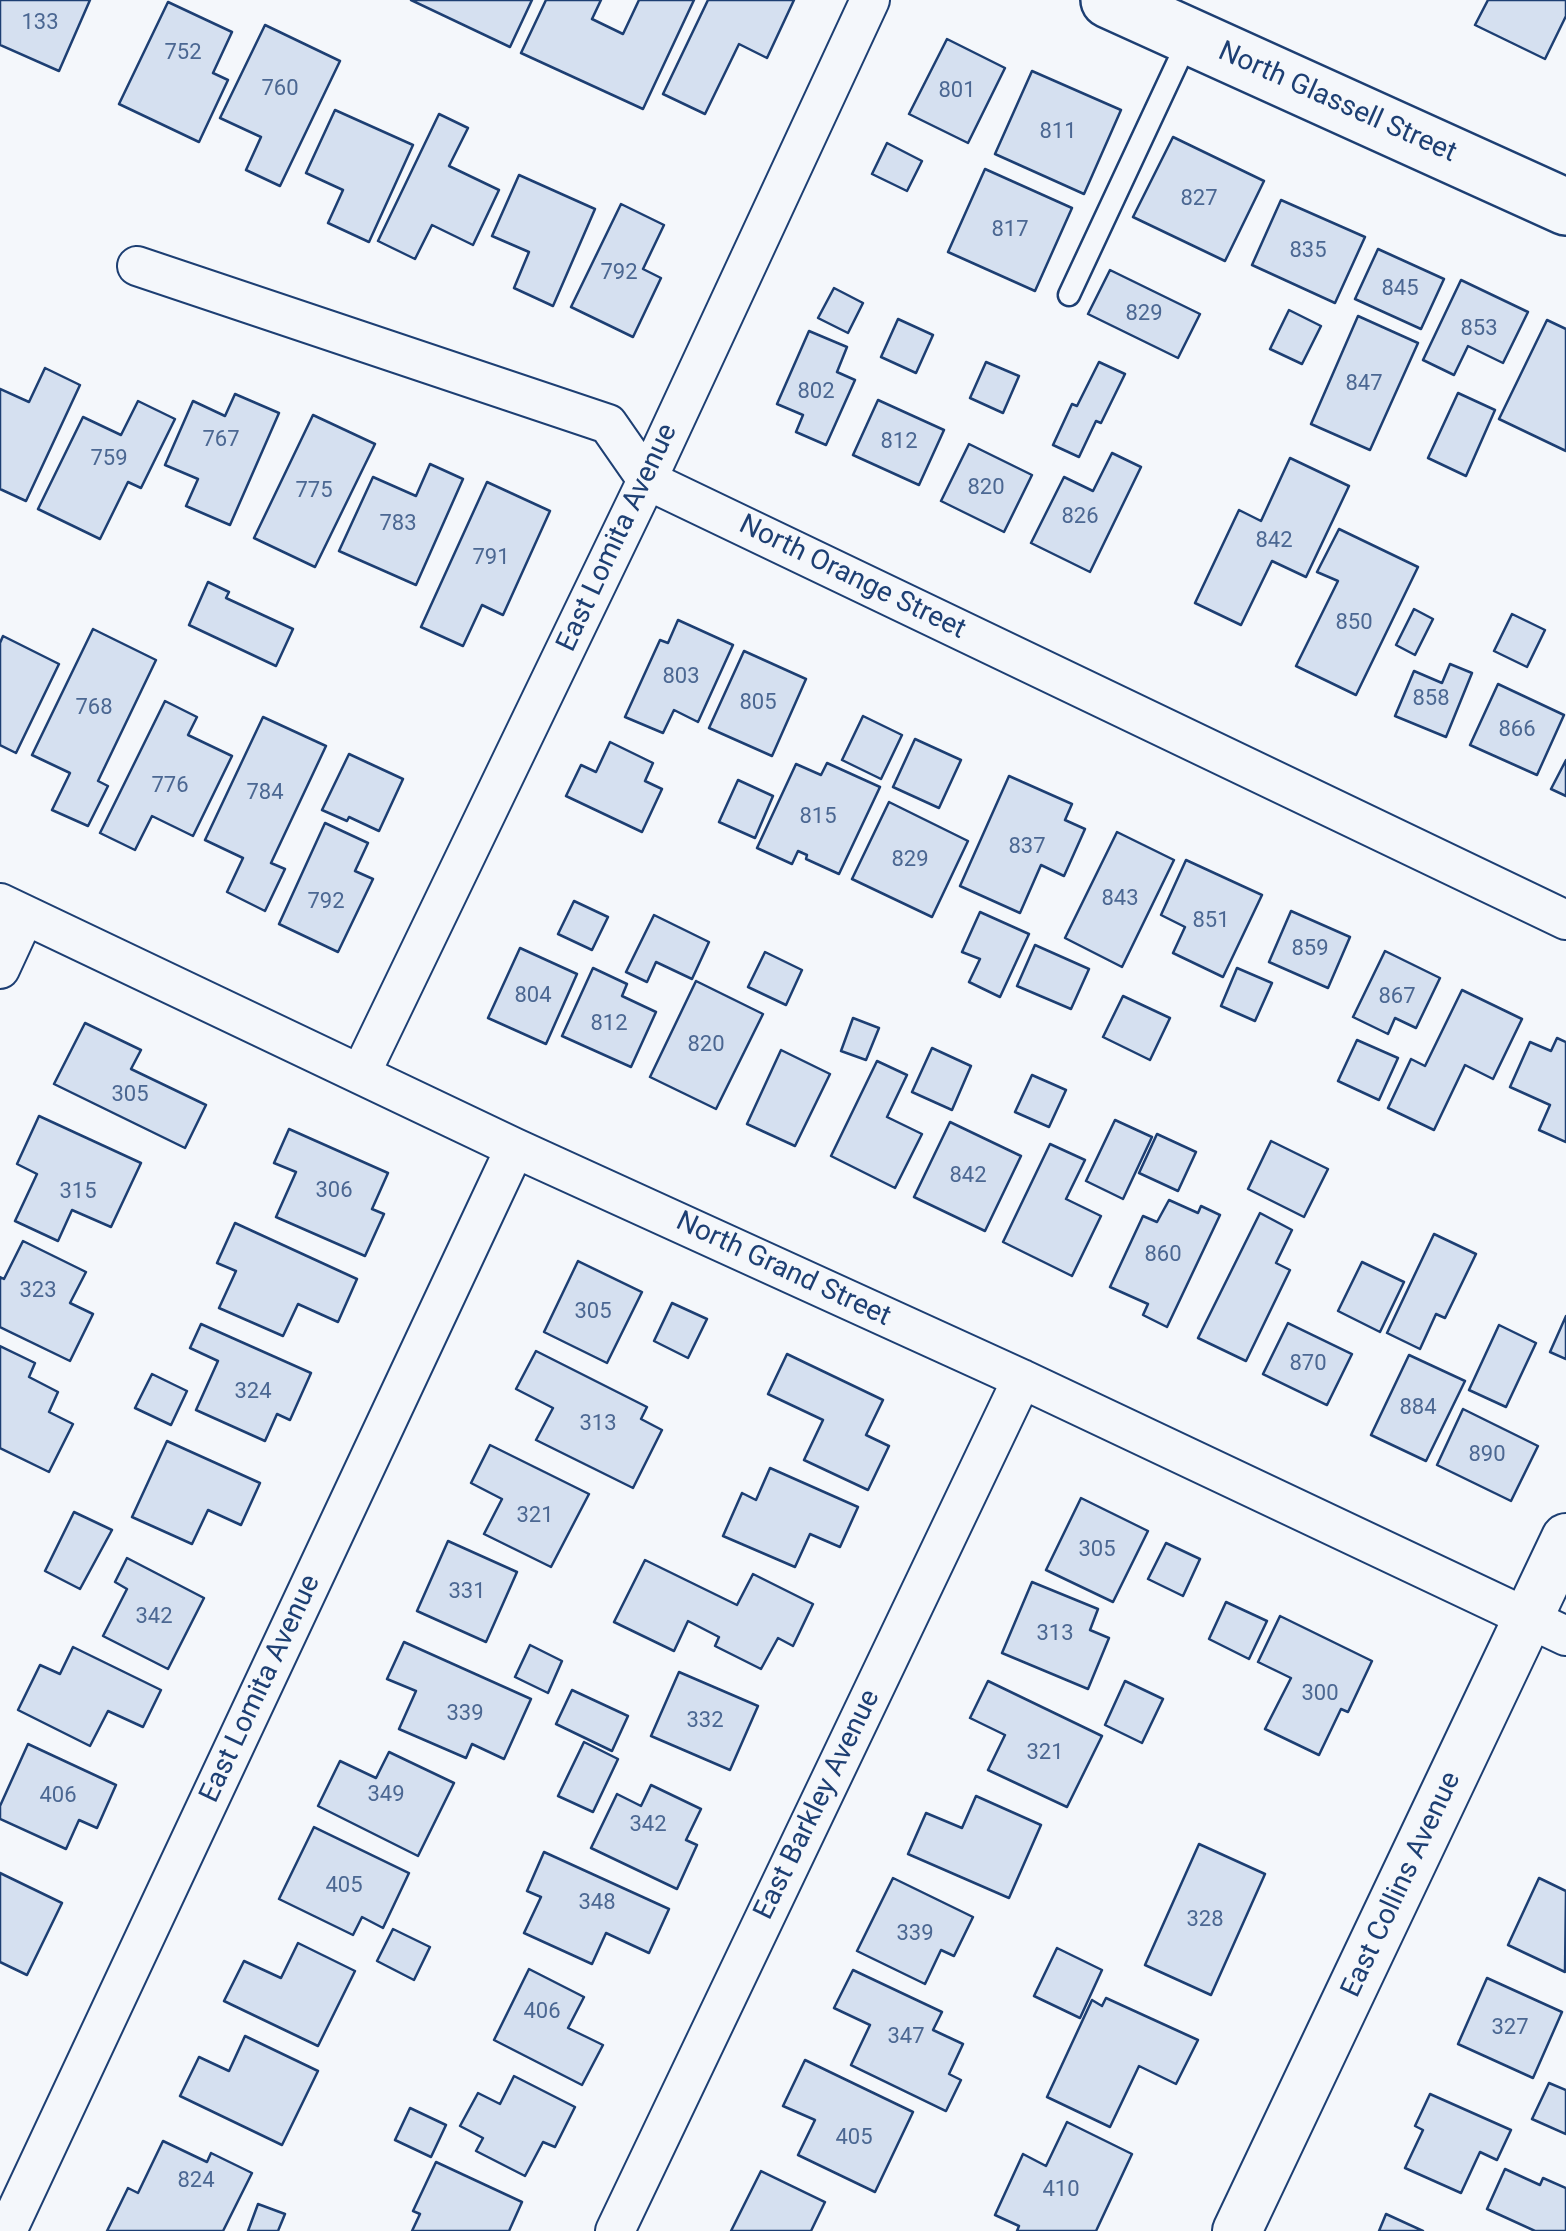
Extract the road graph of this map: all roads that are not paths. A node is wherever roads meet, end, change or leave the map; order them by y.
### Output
1 (870, 0) edge
2 (1109, 0) edge
3 (1190, 37) junction
4 (1566, 207) edge
5 (137, 266) dead end
6 (1069, 295) dead end
7 (647, 480) junction
8 (12, 909) edge
9 (1566, 920) edge
10 (0, 969) edge
11 (362, 1073) junction
12 (515, 1148) junction
13 (1022, 1379) junction
14 (1566, 1538) edge
15 (1547, 1627) edge
16 (7, 2231) edge
17 (615, 2231) edge
18 (1237, 2231) edge

1 - 7 street, East Lomita Avenue
2 - 3 main road, North Glassell Street
3 - 4 main road, North Glassell Street
3 - 6 lane
5 - 7 street, North Orange Street
7 - 9 street, North Orange Street
7 - 11 street, East Lomita Avenue
8 - 10 street
8 - 11 street, North Grand Street
11 - 12 street, North Grand Street
12 - 13 street, North Grand Street
12 - 16 street, East Lomita Avenue
13 - 15 street, North Grand Street
13 - 17 street, East Barkley Avenue
14 - 15 street, East Collins Avenue
15 - 18 street, East Collins Avenue

